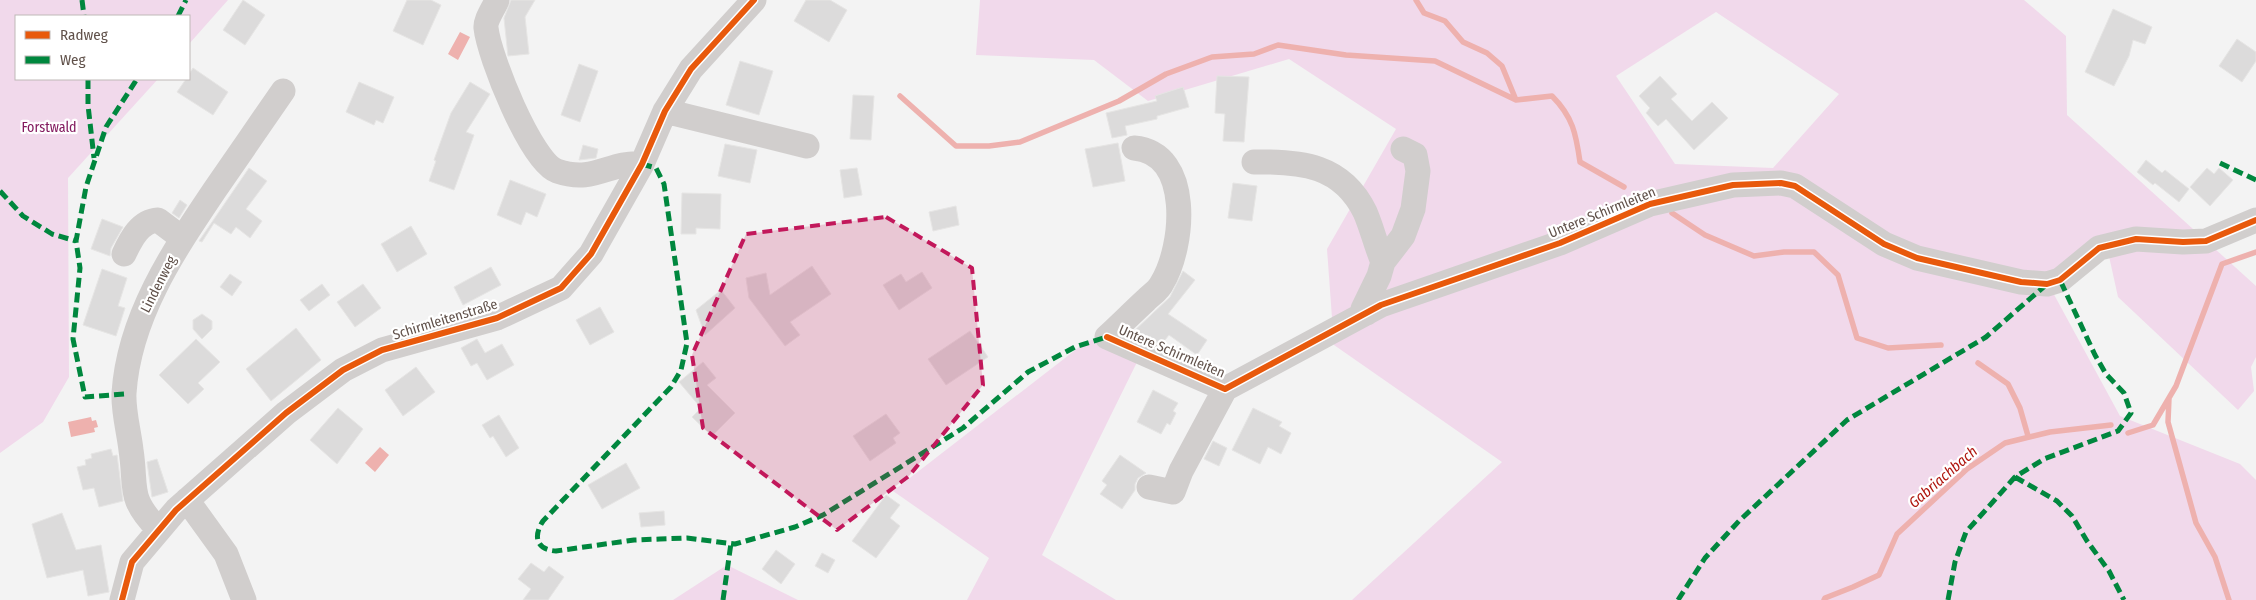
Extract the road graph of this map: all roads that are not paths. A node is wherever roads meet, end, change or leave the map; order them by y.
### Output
1 (497, 0) edge
2 (754, 0) edge
3 (283, 91) dead end
4 (665, 111) junction
5 (807, 146) dead end
6 (1134, 148) dead end
7 (1403, 150) dead end
8 (1254, 162) dead end
9 (642, 164) junction
10 (2256, 220) edge
11 (182, 238) junction
12 (124, 254) dead end
13 (1383, 262) junction
14 (1367, 313) junction
15 (1225, 389) junction
16 (1149, 487) dead end
17 (187, 500) junction
18 (158, 529) junction
19 (122, 600) edge
20 (244, 600) edge

1 - 9 street
2 - 4 street, Schirmleitenstraße
3 - 11 street, Lindenweg
4 - 5 street
4 - 9 street, Schirmleitenstraße
6 - 15 street, Untere Schirmleiten
7 - 13 street
8 - 13 street
9 - 17 street, Schirmleitenstraße
10 - 14 street, Untere Schirmleiten
11 - 12 street
11 - 18 street, Lindenweg
13 - 14 street
14 - 15 street, Untere Schirmleiten
15 - 16 street
17 - 18 street, Schirmleitenstraße
17 - 20 street
18 - 19 street, Schirmleitenstraße

